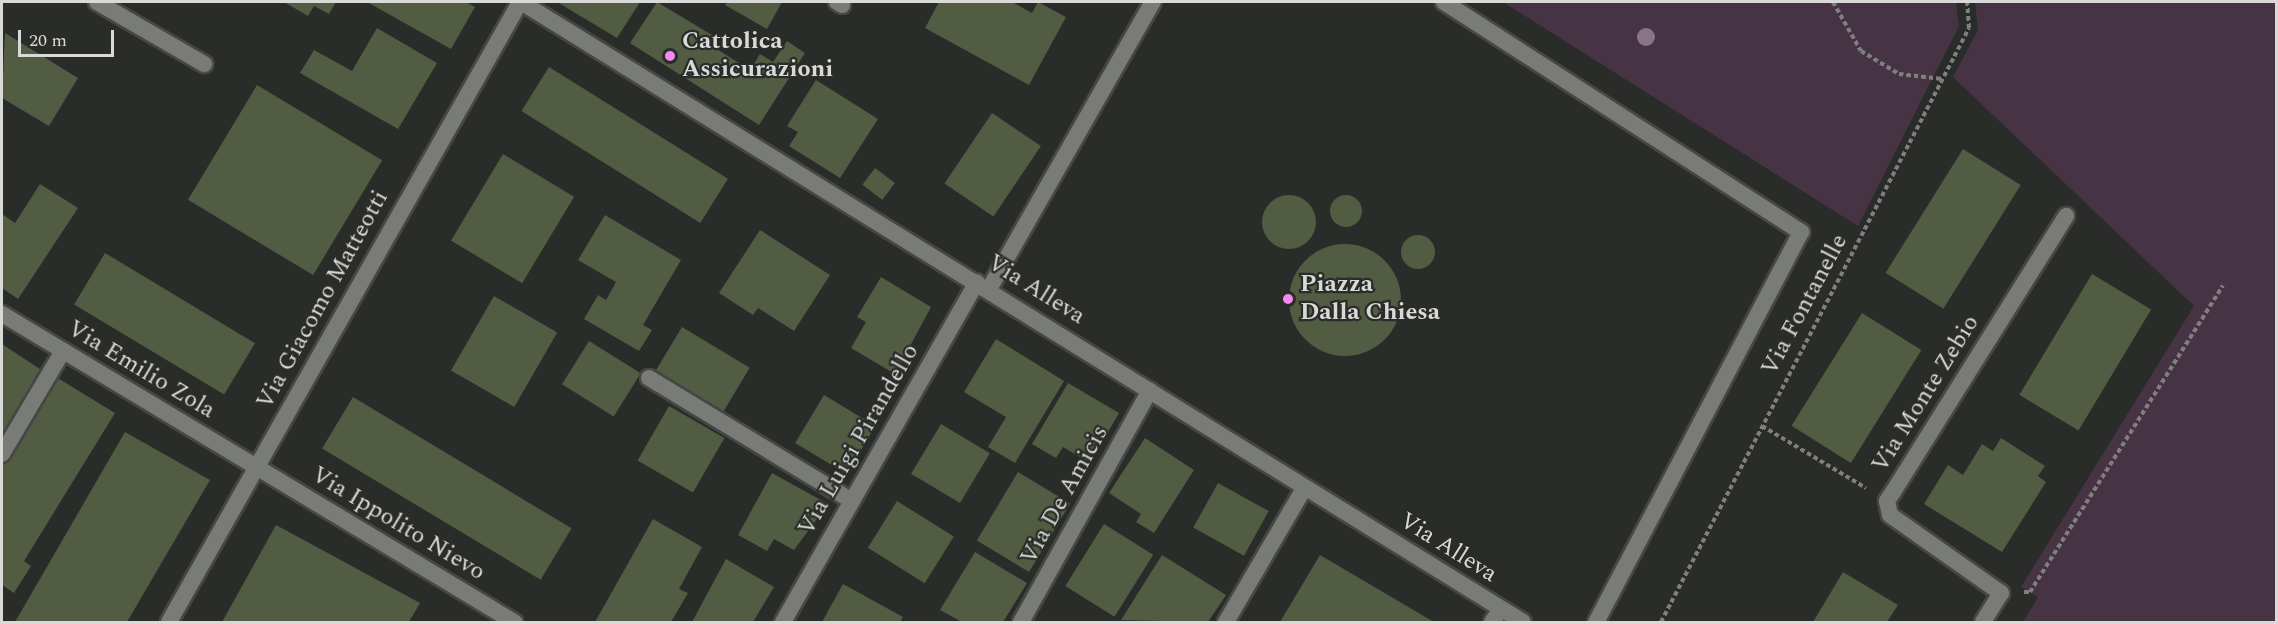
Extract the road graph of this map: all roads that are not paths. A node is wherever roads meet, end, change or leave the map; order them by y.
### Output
1 (98, 2) edge
2 (520, 2) edge
3 (1153, 2) edge
4 (1444, 2) edge
5 (204, 64) dead end
6 (2066, 216) dead end
7 (983, 285) junction
8 (2, 314) edge
9 (63, 351) junction
10 (649, 378) dead end
11 (1150, 390) junction
12 (2, 454) edge
13 (256, 468) junction
14 (1305, 487) junction
15 (852, 501) junction
16 (1497, 616) edge
17 (169, 622) edge
18 (514, 622) edge
19 (783, 622) edge
20 (1021, 622) edge
21 (1226, 622) edge
22 (1523, 622) edge
23 (1596, 622) edge
24 (1983, 622) edge

1 - 5 street
2 - 7 street, Via Alleva
2 - 13 street, Via Giacomo Matteotti
3 - 7 street, Via Luigi Pirandello
4 - 23 street
6 - 24 street, Via Monte Zebio
7 - 11 street, Via Alleva
7 - 15 street, Via Luigi Pirandello
8 - 9 street, Via Emilio Zola
9 - 12 street
9 - 13 street, Via Emilio Zola
10 - 15 street
11 - 14 street, Via Alleva
11 - 20 street, Via De Amicis
13 - 17 street, Via Giacomo Matteotti
13 - 18 street, Via Ippolito Nievo
14 - 16 street, Via Alleva
14 - 21 street
15 - 19 street, Via Luigi Pirandello
16 - 22 street, Via Alleva

